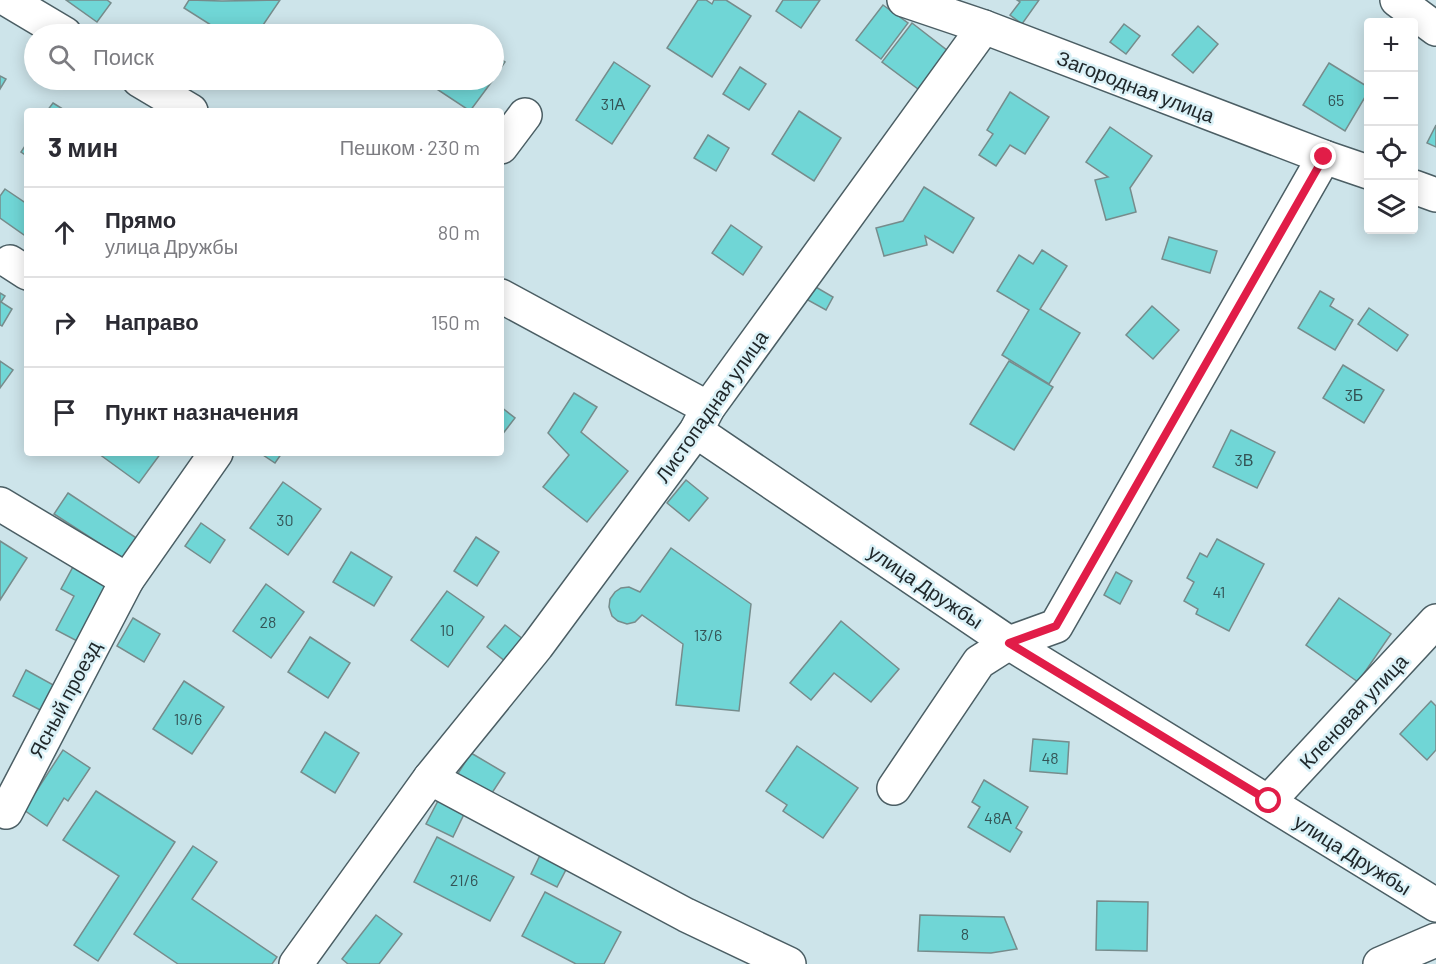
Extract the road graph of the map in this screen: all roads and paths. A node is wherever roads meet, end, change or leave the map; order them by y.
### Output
1 (8, 0) edge
2 (904, 0) edge
3 (1397, 0) edge
4 (48, 24) edge
5 (984, 27) junction
6 (1436, 30) edge
7 (156, 90) edge
8 (186, 108) edge
9 (525, 115) dead end
10 (504, 143) edge
11 (1324, 157) junction
12 (1364, 171) edge
13 (1418, 189) edge
14 (1436, 195) edge
15 (504, 298) edge
16 (702, 419) junction
17 (214, 456) edge
18 (0, 504) edge
19 (127, 580) junction
20 (1436, 621) edge
21 (1009, 643) junction
22 (430, 778) junction
23 (894, 788) dead end
24 (1269, 801) junction
25 (2, 814) edge
26 (1436, 905) edge
27 (1436, 940) edge
28 (296, 964) edge
29 (789, 964) edge
30 (1380, 964) edge

1 - 4 street
2 - 5 street, Загородная улица
3 - 6 street
5 - 11 street, Загородная улица
5 - 16 street, Листопадная улица
7 - 8 street
9 - 10 street
11 - 12 street, Загородная улица
11 - 21 street
13 - 14 street
15 - 16 street, улица Дружбы
16 - 21 street, улица Дружбы
16 - 22 street, Листопадная улица
17 - 19 street, Ясный проезд
18 - 19 street
19 - 25 street, Ясный проезд
20 - 24 street, Кленовая улица
21 - 23 street
21 - 24 street, улица Дружбы
22 - 28 street, Листопадная улица
22 - 29 street
24 - 26 street, улица Дружбы
27 - 30 street

